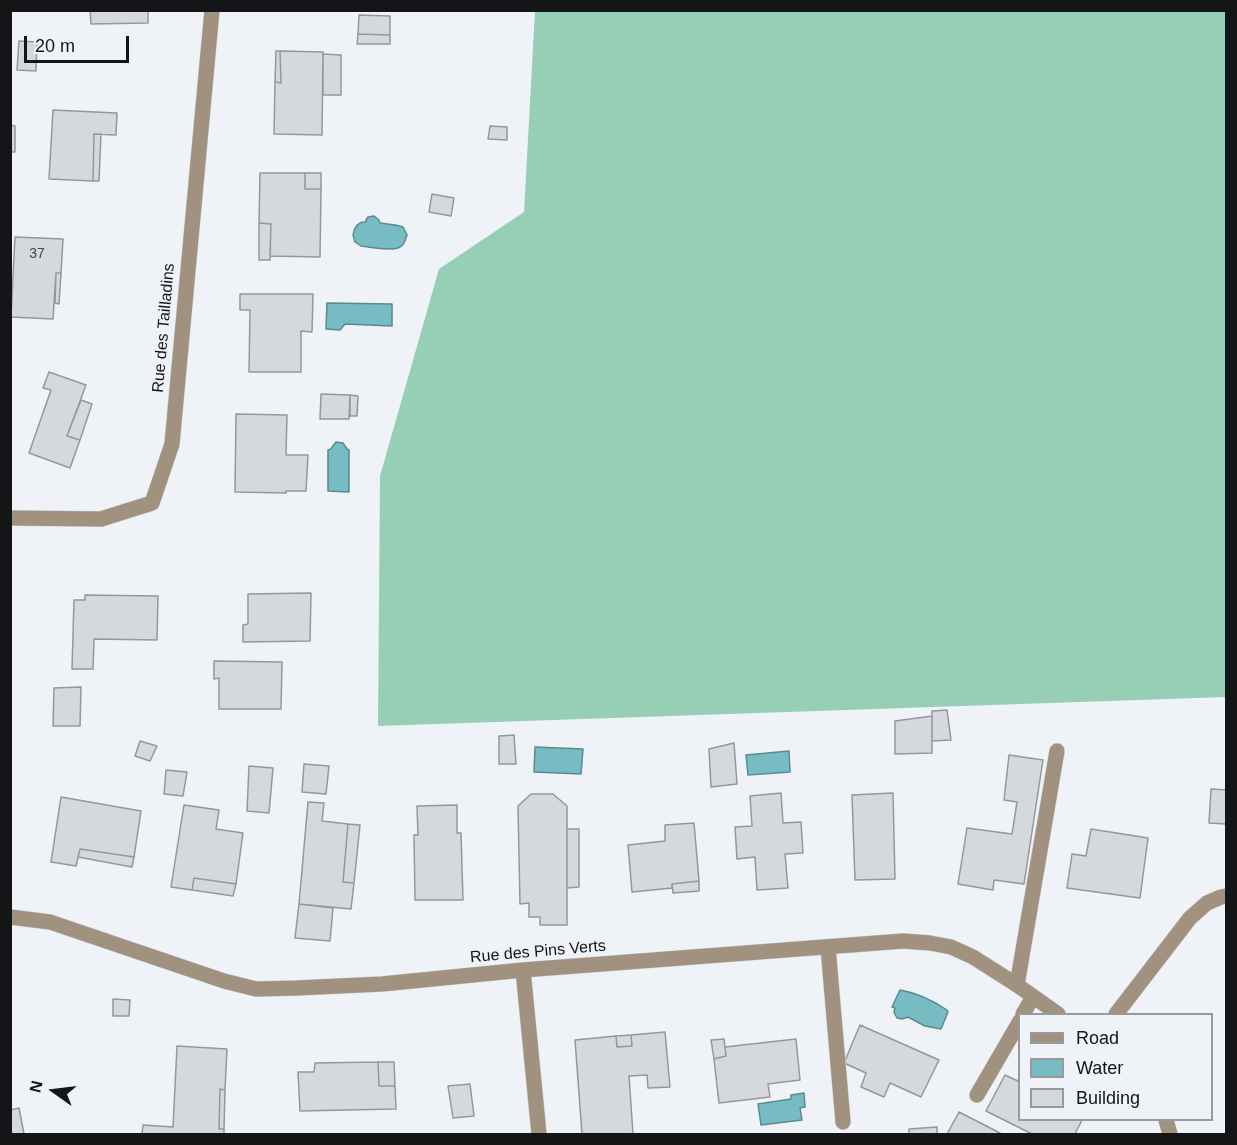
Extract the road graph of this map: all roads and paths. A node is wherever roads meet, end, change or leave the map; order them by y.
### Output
1 (212, 10) edge
2 (10, 518) edge
3 (1057, 752) dead end
4 (1227, 896) edge
5 (10, 917) edge
6 (828, 947) junction
7 (523, 970) junction
8 (1017, 985) junction
9 (1033, 997) junction
10 (1024, 1013) edge
11 (1057, 1013) edge
12 (1117, 1013) edge
13 (1018, 1024) edge
14 (977, 1095) dead end
15 (843, 1122) dead end
16 (539, 1134) edge

1 - 2 street, Rue des Tailladins
3 - 8 street
4 - 12 street
5 - 7 street, Rue des Pins Verts
6 - 7 street, Rue des Pins Verts
6 - 8 street, Rue des Pins Verts
6 - 15 street
7 - 16 street
8 - 9 street, Rue des Pins Verts
9 - 10 street
9 - 11 street, Rue des Pins Verts
13 - 14 street

